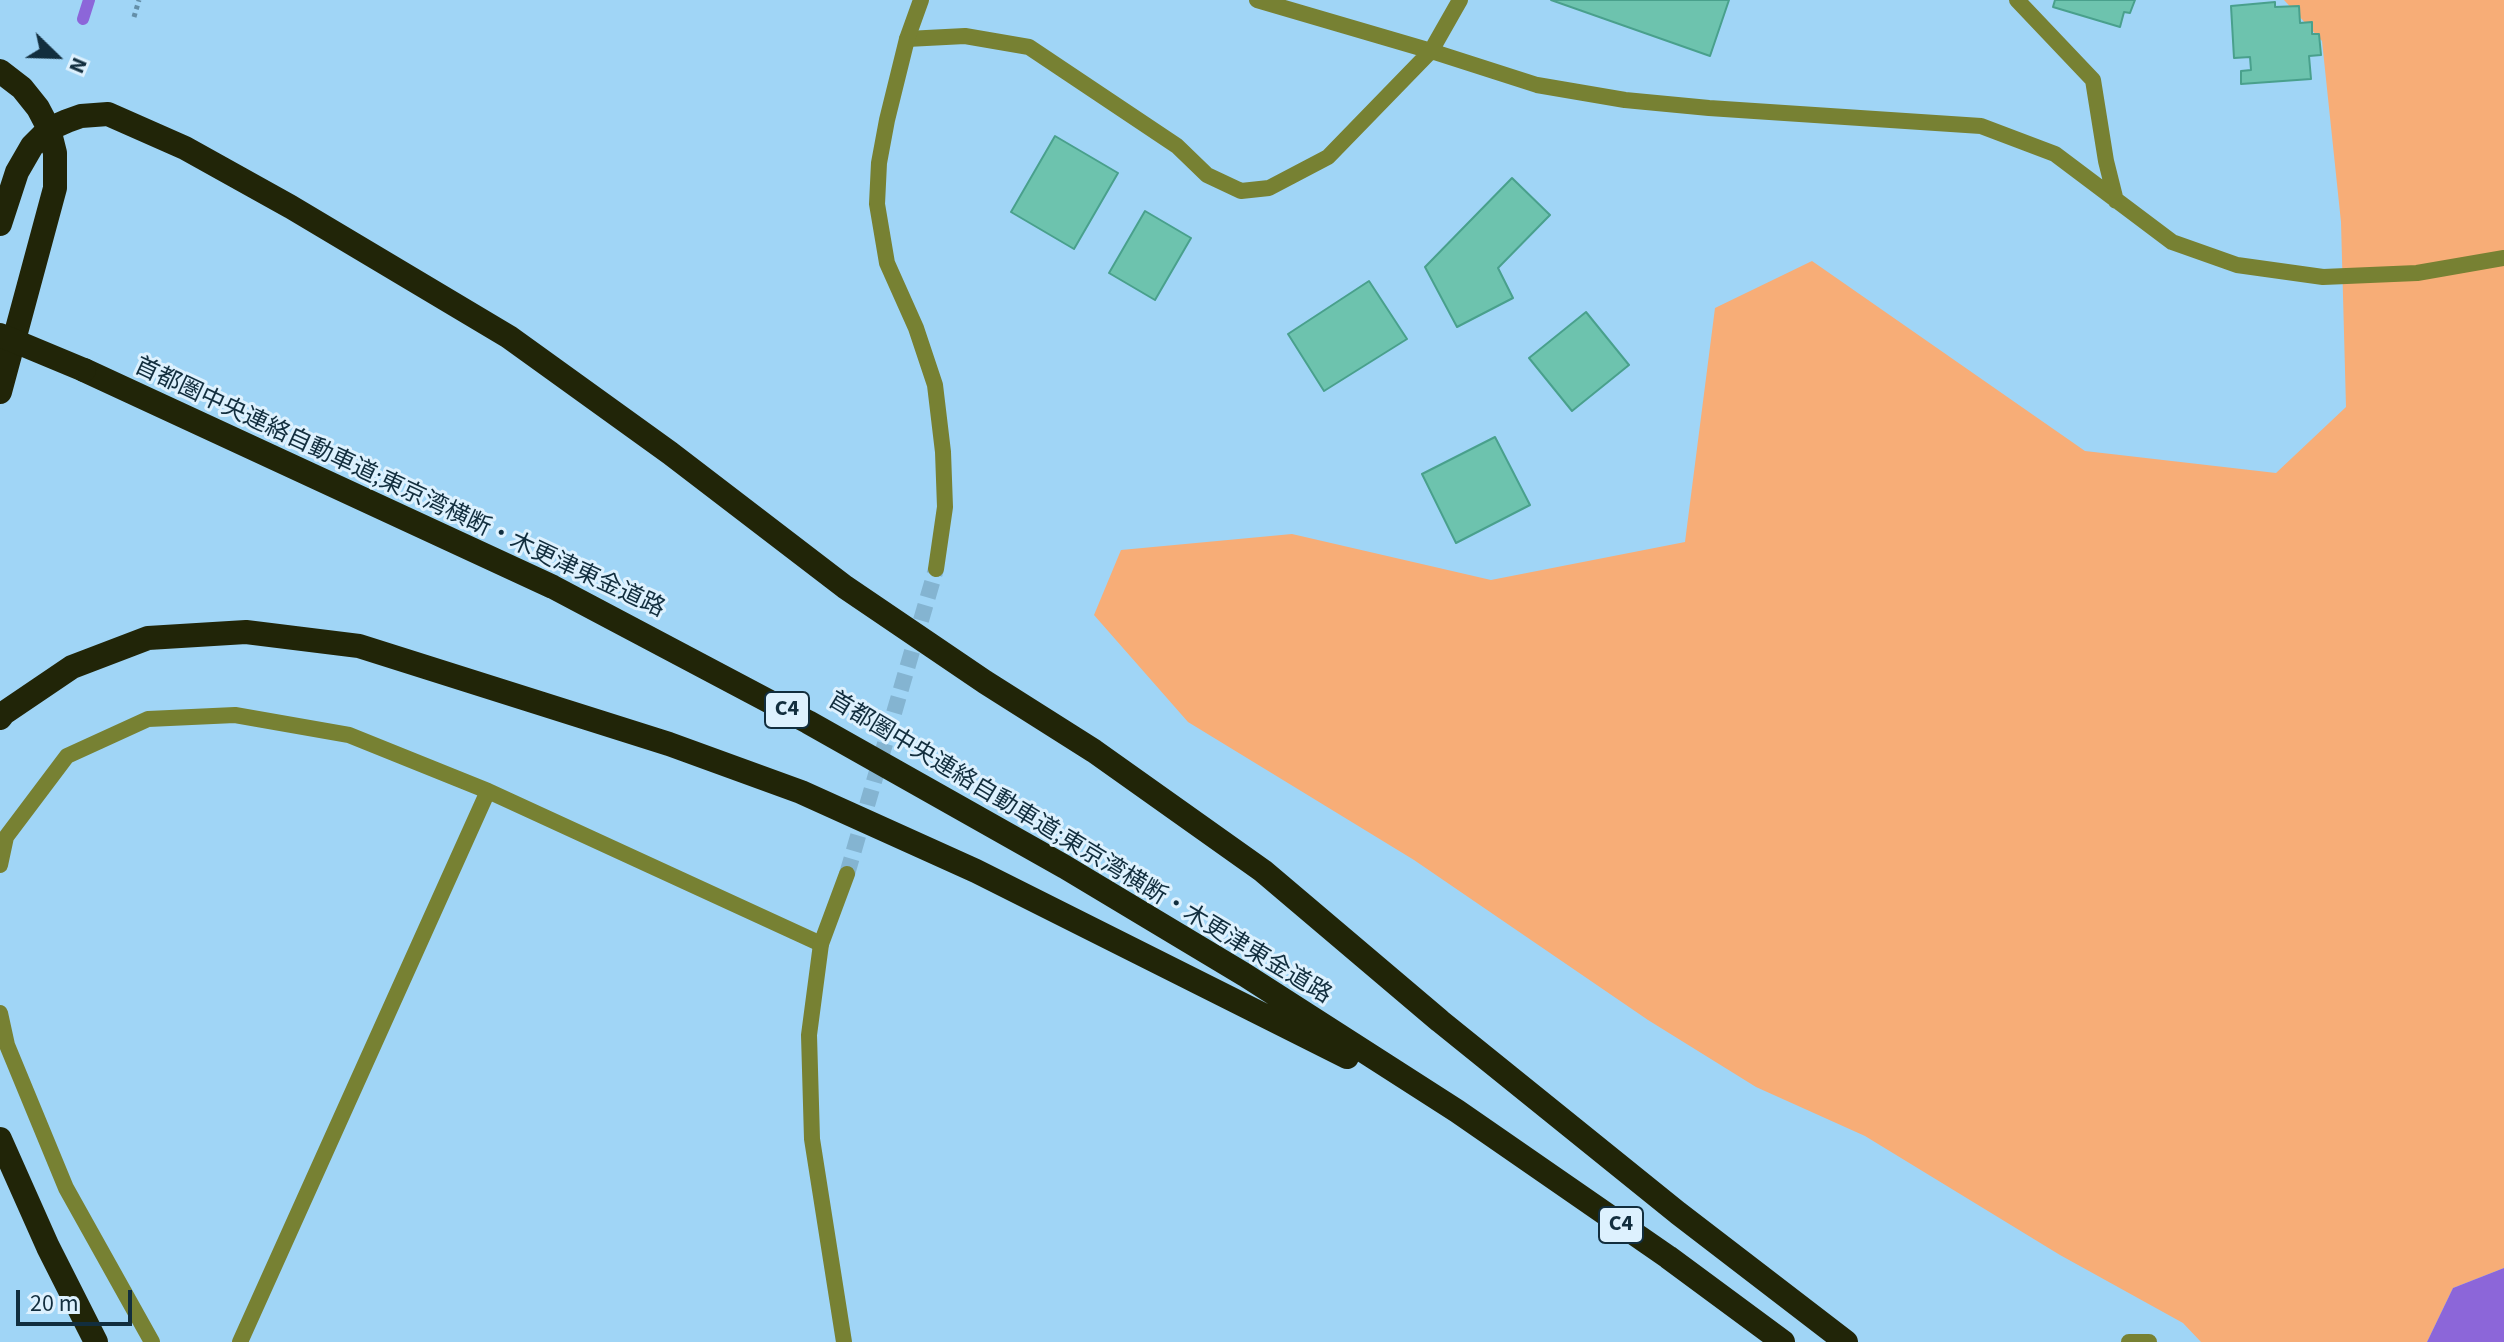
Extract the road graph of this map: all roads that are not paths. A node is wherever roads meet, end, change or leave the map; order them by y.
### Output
1 (921, 0) edge
2 (1257, 0) edge
3 (1460, 0) edge
4 (2017, 0) edge
5 (907, 39) junction
6 (1431, 51) junction
7 (0, 71) edge
8 (49, 129) junction
9 (2116, 201) junction
10 (0, 224) edge
11 (2504, 258) edge
12 (0, 335) edge
13 (0, 392) edge
14 (936, 569) tunnel mouth
15 (0, 718) edge
16 (488, 791) junction
17 (0, 865) edge
18 (847, 874) tunnel mouth
19 (821, 944) junction
20 (0, 1013) edge
21 (1457, 1111) junction
22 (0, 1139) edge
23 (96, 1342) edge
24 (152, 1342) edge
25 (240, 1342) edge
26 (844, 1342) edge
27 (1783, 1342) edge
28 (1846, 1342) edge
29 (2129, 1342) edge
30 (2149, 1342) edge

1 - 5 street
2 - 6 street
3 - 6 street
4 - 9 street
5 - 6 street
5 - 14 street
6 - 9 street
7 - 8 highway
8 - 10 highway
8 - 13 highway
8 - 28 highway
9 - 11 street
12 - 21 highway, 首都圏中央連絡自動車道;東京湾横断・木更津東金道路 / C4, bridge
15 - 21 highway
16 - 17 street
16 - 19 street
16 - 25 street
18 - 19 street
19 - 26 street
20 - 24 street
21 - 27 highway, 首都圏中央連絡自動車道;東京湾横断・木更津東金道路 / C4
22 - 23 highway
29 - 30 street

